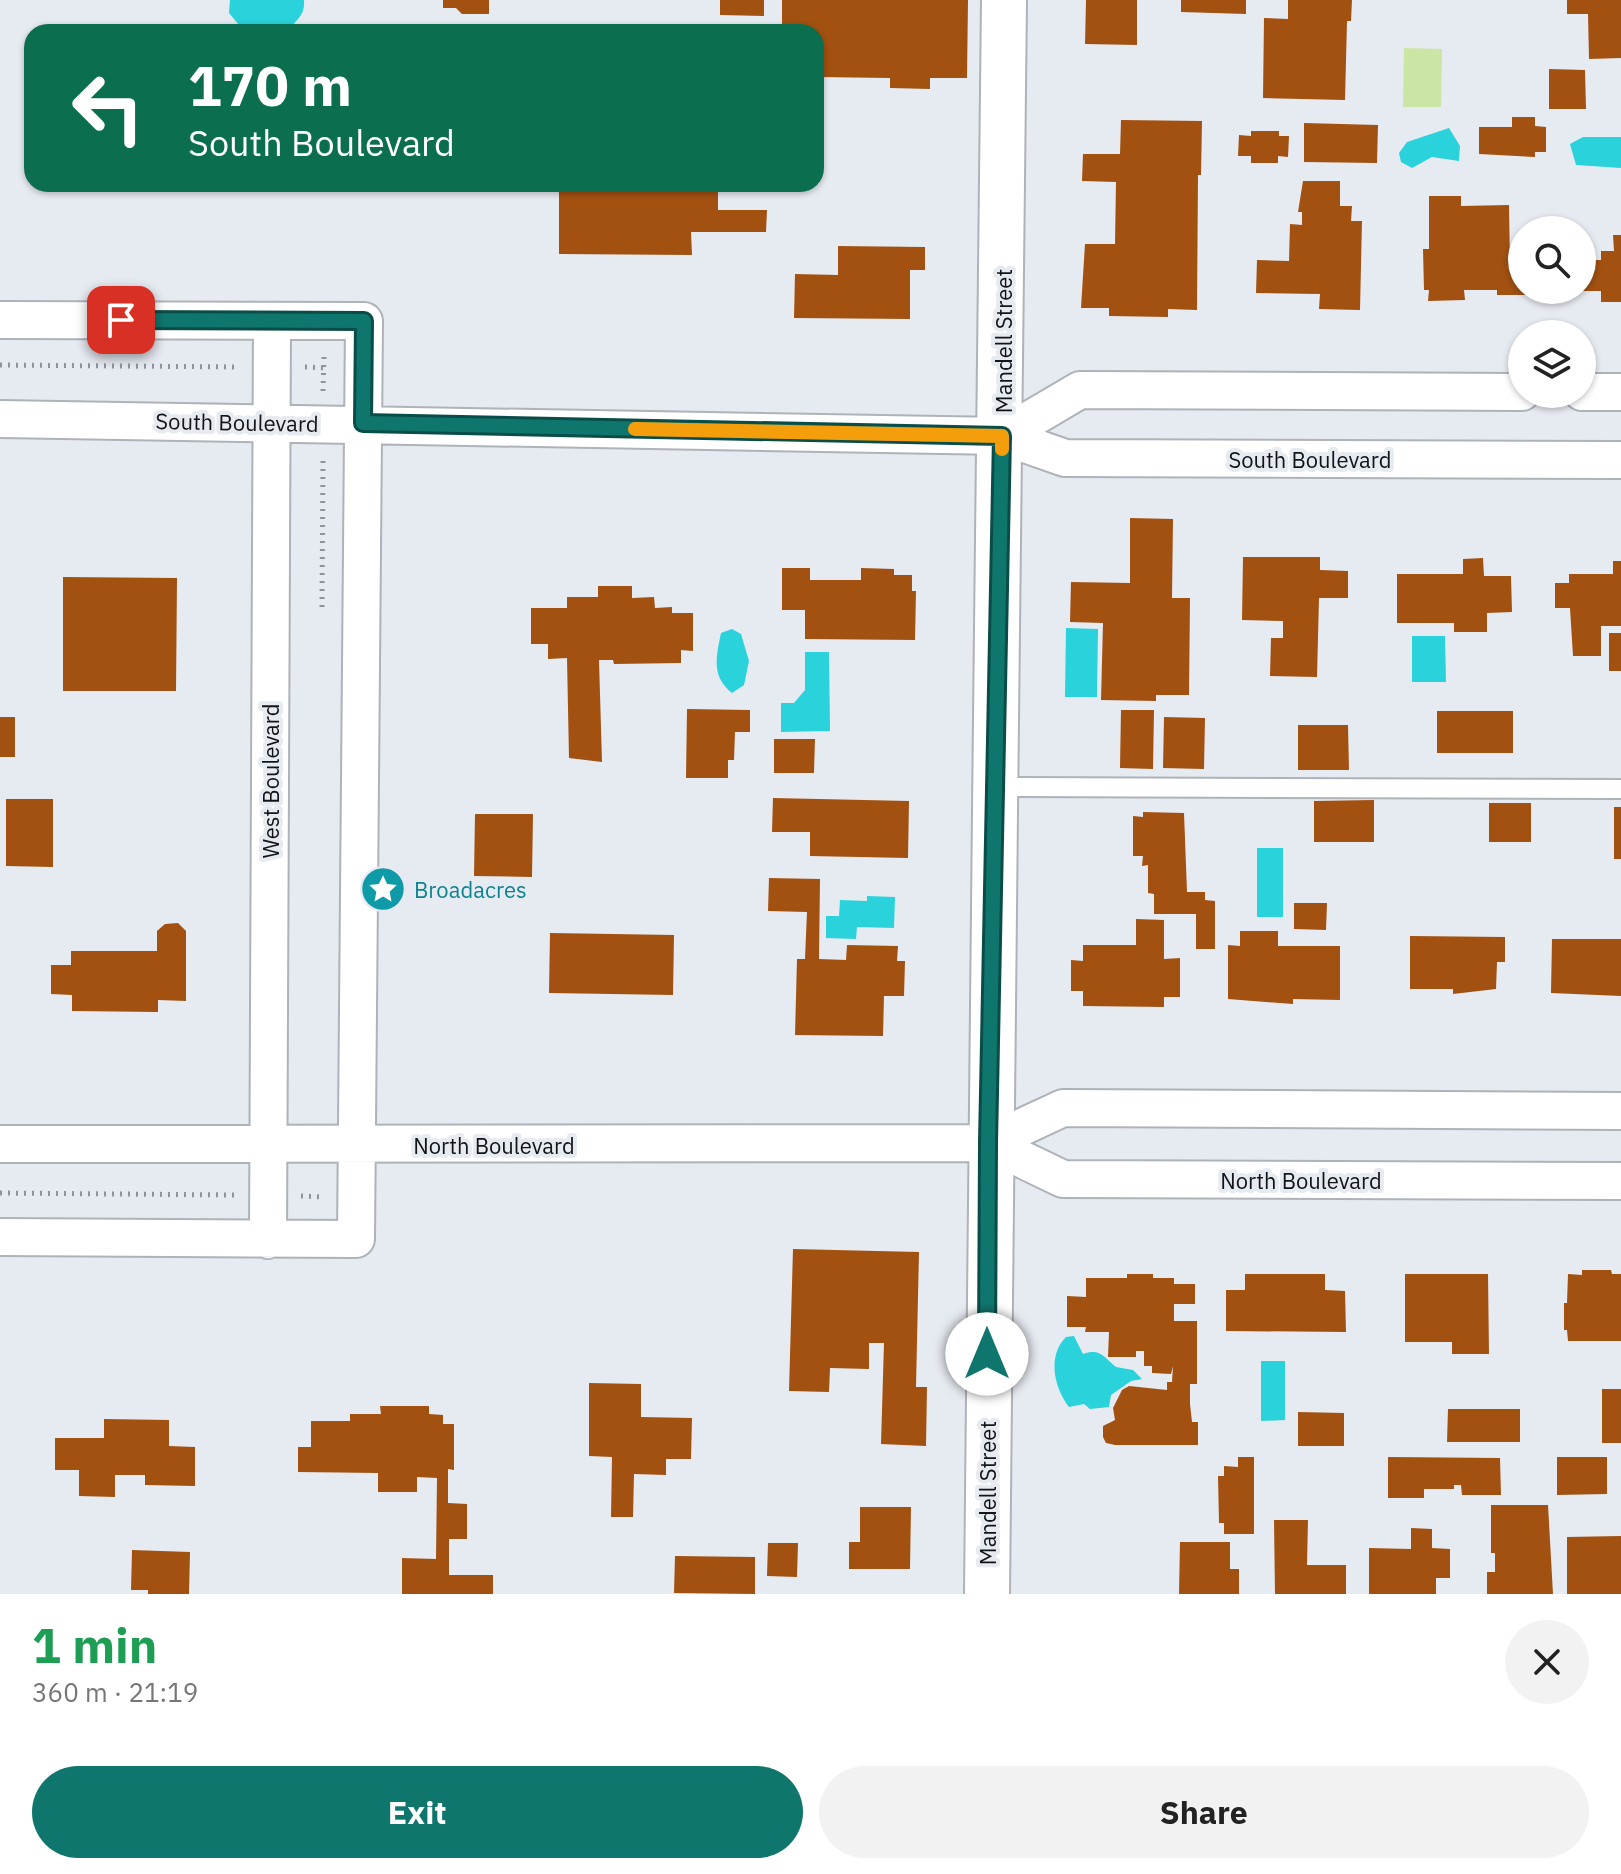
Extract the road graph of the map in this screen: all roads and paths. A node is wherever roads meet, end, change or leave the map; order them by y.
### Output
1 (1004, 0) edge
2 (0, 320) edge
3 (272, 321) junction
4 (0, 365) edge
5 (272, 367) junction
6 (364, 368) junction
7 (1508, 392) edge
8 (1596, 392) edge
9 (1621, 392) edge
10 (0, 419) edge
11 (272, 422) junction
12 (363, 423) junction
13 (1002, 436) junction
14 (1621, 460) edge
15 (996, 787) junction
16 (1621, 789) edge
17 (1621, 1111) edge
18 (988, 1143) junction
19 (0, 1144) edge
20 (356, 1145) junction
21 (269, 1146) junction
22 (1621, 1181) edge
23 (0, 1193) edge
24 (269, 1196) junction
25 (356, 1197) junction
26 (0, 1237) edge
27 (268, 1240) junction
28 (987, 1594) edge

1 - 13 street, Mandell Street
2 - 3 street
3 - 5 street, West Boulevard
3 - 6 street
4 - 5 path
5 - 6 path
5 - 11 street, West Boulevard
6 - 12 street
7 - 13 street
8 - 9 street
10 - 11 street, South Boulevard
11 - 12 street, South Boulevard
11 - 21 street, West Boulevard
12 - 13 street, South Boulevard
12 - 20 street
13 - 14 street, South Boulevard
13 - 15 street, Mandell Street
15 - 16 lane
15 - 18 street, Mandell Street
17 - 18 street, North Boulevard
18 - 20 street, North Boulevard
18 - 22 street, North Boulevard
18 - 28 street, Mandell Street
19 - 21 street, North Boulevard
20 - 21 street, North Boulevard
20 - 25 street
21 - 24 street, West Boulevard
23 - 24 path
24 - 25 path
24 - 27 street, West Boulevard
25 - 27 street
26 - 27 street

